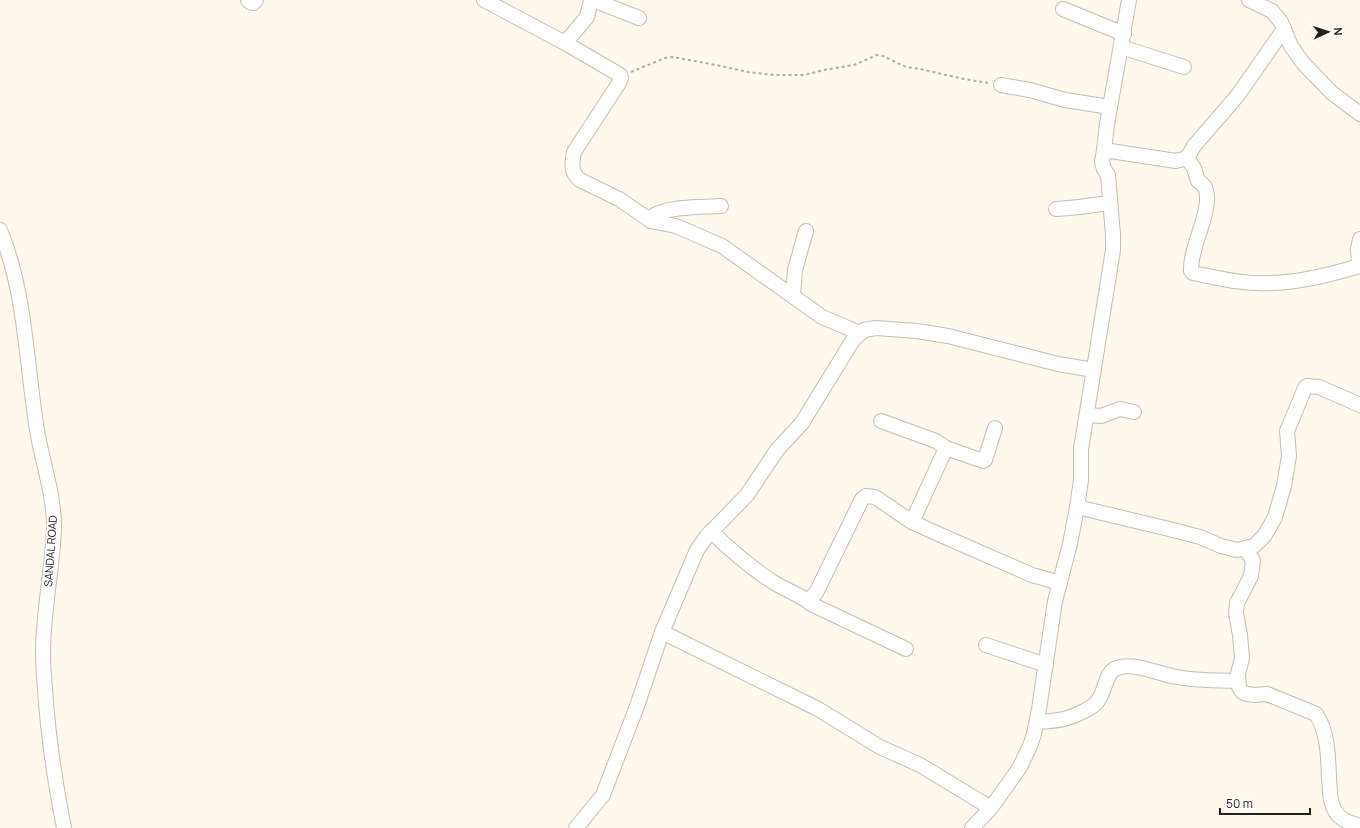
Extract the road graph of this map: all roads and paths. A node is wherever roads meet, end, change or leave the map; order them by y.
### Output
1 (248, 0) edge
2 (256, 0) edge
3 (484, 0) edge
4 (592, 0) edge
5 (1129, 0) edge
6 (1249, 0) edge
7 (1063, 9) dead end
8 (639, 18) dead end
9 (1284, 29) junction
10 (1123, 40) junction
11 (565, 43) junction
12 (1184, 67) dead end
13 (621, 76) junction
14 (1001, 85) joint
15 (1110, 107) junction
16 (1360, 114) edge
17 (1104, 150) junction
18 (1188, 158) junction
19 (1110, 203) junction
20 (721, 206) dead end
21 (1056, 209) dead end
22 (651, 221) junction
23 (0, 230) edge
24 (806, 231) dead end
25 (1360, 239) edge
26 (1360, 266) edge
27 (793, 296) junction
28 (860, 333) junction
29 (1094, 370) junction
30 (1360, 405) edge
31 (1134, 412) dead end
32 (1087, 415) junction
33 (881, 421) dead end
34 (995, 428) dead end
35 (946, 448) junction
36 (1077, 507) junction
37 (912, 522) junction
38 (711, 531) junction
39 (1245, 549) junction
40 (1060, 583) junction
41 (808, 601) junction
42 (662, 632) junction
43 (986, 645) dead end
44 (906, 649) dead end
45 (1046, 665) junction
46 (1238, 681) junction
47 (1036, 722) junction
48 (991, 808) junction
49 (1360, 826) edge
50 (64, 828) edge
51 (576, 828) edge
52 (972, 828) edge

1 - 2 street
3 - 11 street
4 - 8 street
4 - 11 street
5 - 10 street
6 - 9 street
7 - 10 street
9 - 16 street
9 - 18 street
10 - 12 street
10 - 15 street
11 - 13 street
13 - 14 path
13 - 22 street
14 - 15 street
15 - 17 street
17 - 18 street
17 - 19 street
18 - 26 street
19 - 21 street
19 - 29 street
20 - 22 street
22 - 27 street
23 - 50 street, SANDAL ROAD
24 - 27 street
25 - 26 street
27 - 28 street
28 - 29 street
28 - 38 street
29 - 32 street
30 - 39 street
31 - 32 street
32 - 36 street
33 - 35 street
34 - 35 street
35 - 37 street
36 - 39 street
36 - 40 street
37 - 40 street
37 - 41 street
38 - 41 street
38 - 42 street
39 - 46 street
40 - 45 street
41 - 44 street
42 - 48 street
42 - 51 street
43 - 45 street
45 - 47 street
46 - 47 street
46 - 49 street
47 - 48 street
48 - 52 street

